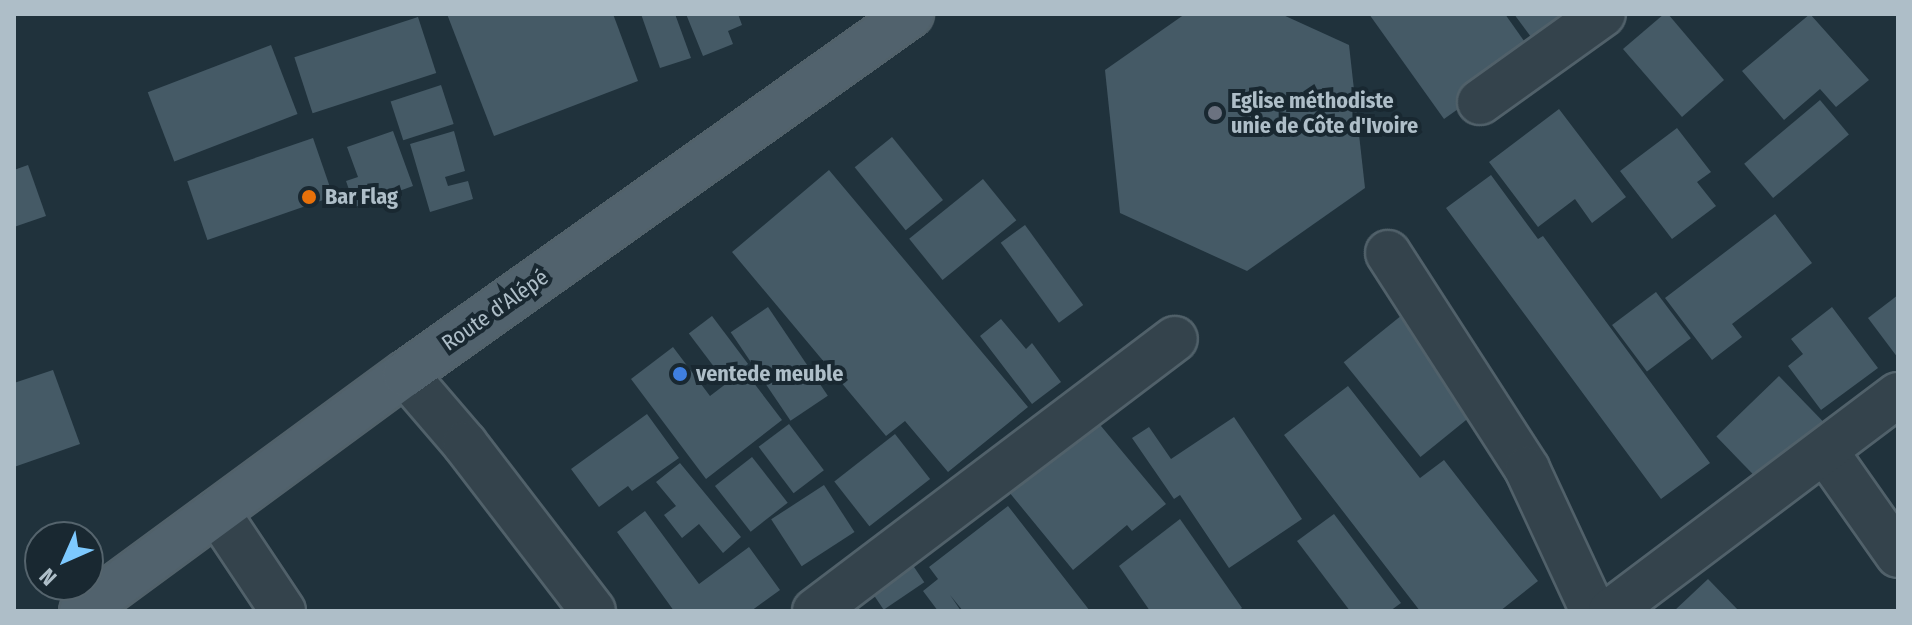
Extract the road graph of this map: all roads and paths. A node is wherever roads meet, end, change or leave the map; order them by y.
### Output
1 (911, 14) edge
2 (1603, 14) edge
3 (1480, 102) dead end
4 (1388, 253) dead end
5 (1175, 339) dead end
6 (405, 374) junction
7 (1898, 395) edge
8 (1825, 451) junction
9 (217, 512) junction
10 (1898, 555) edge
11 (82, 611) edge
12 (283, 611) edge
13 (593, 611) edge
14 (815, 611) edge
15 (1593, 611) edge
16 (1611, 611) edge

1 - 6 main road, Route d'Alépé
2 - 3 street
4 - 15 street
5 - 14 street
6 - 9 main road, Route d'Alépé
6 - 13 street
7 - 8 street
8 - 10 street
8 - 16 street
9 - 11 main road, Route d'Alépé
9 - 12 street

